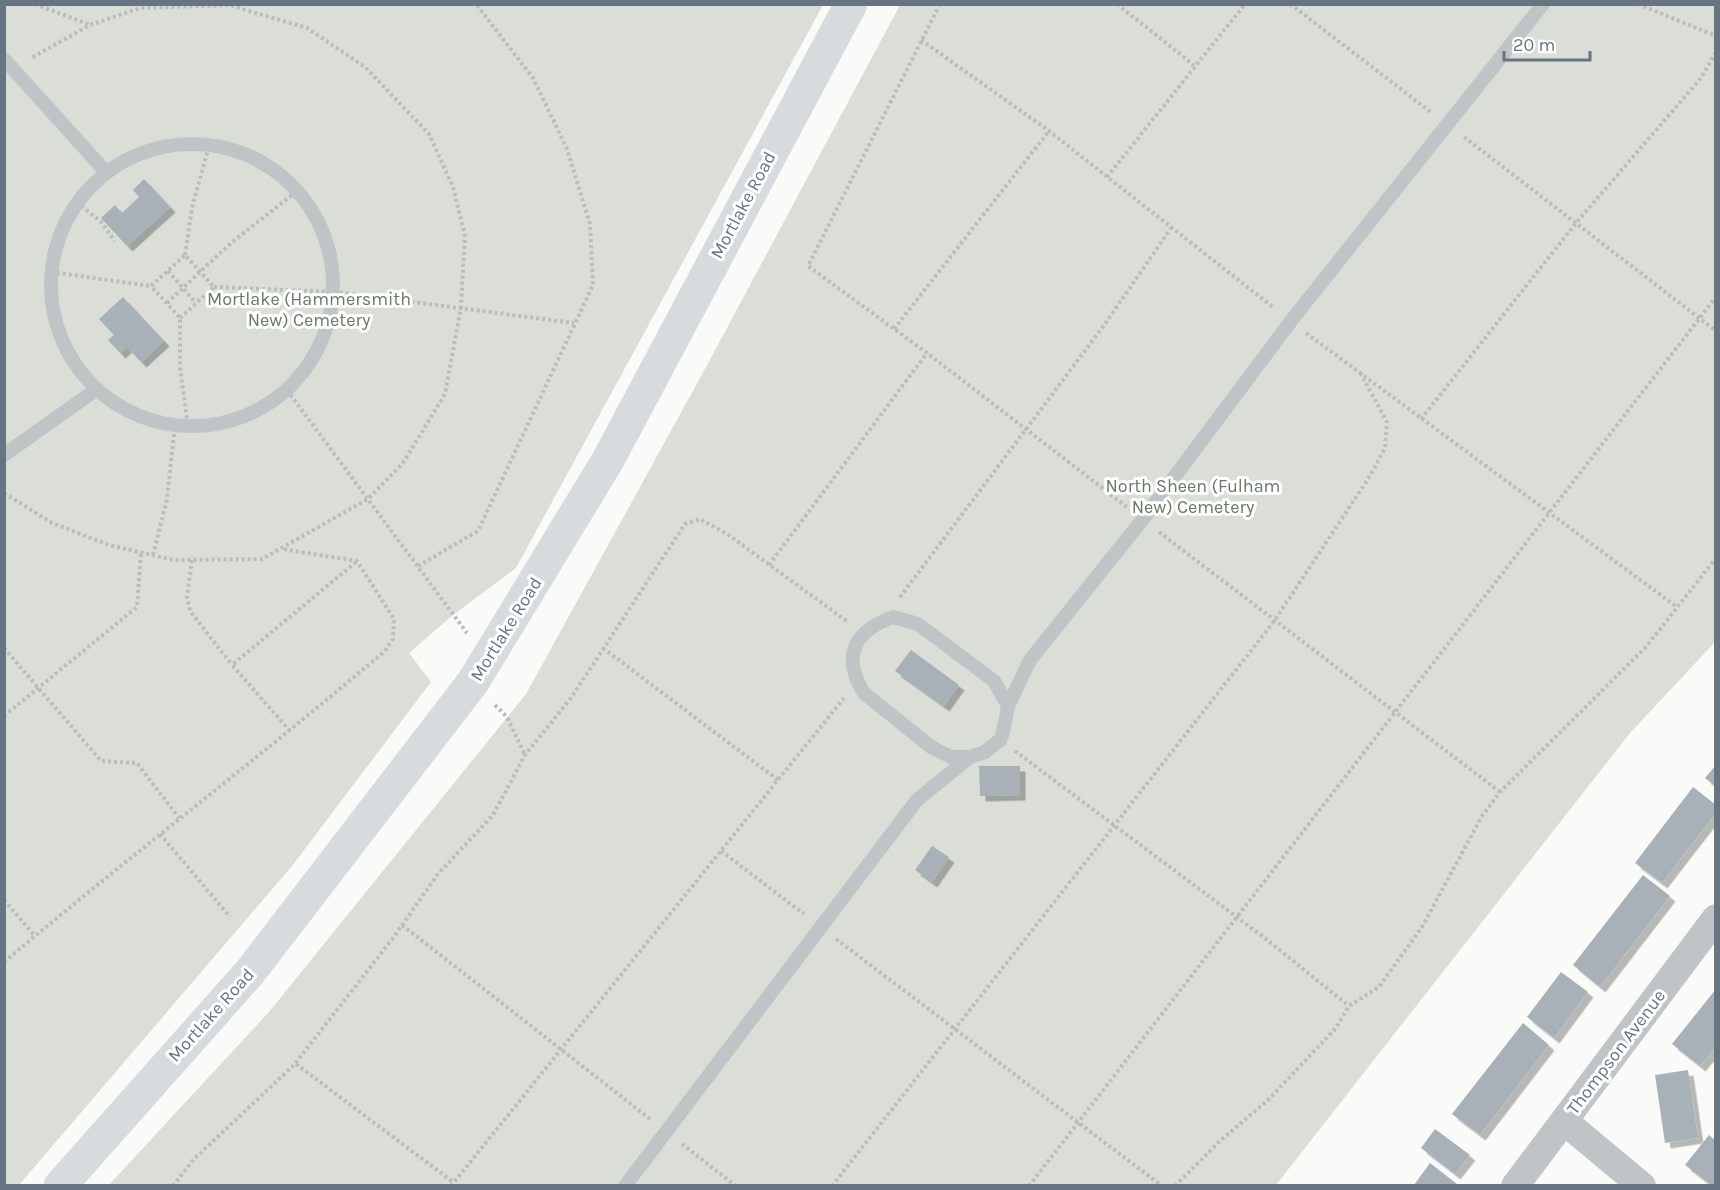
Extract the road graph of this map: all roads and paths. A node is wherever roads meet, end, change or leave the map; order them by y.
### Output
1 (35, 4) edge
2 (476, 4) edge
3 (852, 4) edge
4 (940, 4) edge
5 (1117, 4) edge
6 (1245, 4) edge
7 (1290, 4) edge
8 (1543, 4) edge
9 (1638, 4) edge
10 (218, 5) edge
11 (90, 25) junction
12 (1716, 36) edge
13 (1716, 52) edge
14 (8, 63) edge
15 (1195, 66) junction
16 (1447, 125) junction
17 (1049, 131) dead end
18 (209, 146) junction
19 (106, 172) junction
20 (1107, 177) dead end
21 (297, 191) junction
22 (77, 202) junction
23 (1576, 223) junction
24 (1171, 228) dead end
25 (115, 241) dead end
26 (185, 255) junction
27 (168, 271) junction
28 (51, 272) junction
29 (201, 272) junction
30 (151, 286) junction
31 (214, 287) junction
32 (183, 288) junction
33 (336, 292) junction
34 (1716, 297) edge
35 (167, 303) junction
36 (196, 303) junction
37 (461, 307) junction
38 (180, 318) junction
39 (1699, 318) junction
40 (574, 324) junction
41 (894, 328) junction
42 (1716, 331) edge
43 (927, 353) junction
44 (1361, 374) dead end
45 (97, 388) junction
46 (287, 390) junction
47 (1421, 419) dead end
48 (182, 426) junction
49 (1027, 430) junction
50 (4, 455) edge
51 (4, 493) edge
52 (368, 499) junction
53 (1143, 519) junction
54 (281, 549) junction
55 (141, 553) junction
56 (153, 555) junction
57 (1716, 558) edge
58 (192, 560) junction
59 (357, 561) junction
60 (769, 565) junction
61 (418, 566) junction
62 (453, 615) dead end
63 (892, 617) junction
64 (1275, 620) junction
65 (863, 634) junction
66 (4, 648) edge
67 (603, 648) junction
68 (232, 665) junction
69 (473, 682) junction
70 (857, 683) junction
71 (36, 688) junction
72 (1008, 706) junction
73 (1395, 712) junction
74 (4, 716) edge
75 (290, 731) junction
76 (1000, 740) junction
77 (525, 755) junction
78 (970, 757) junction
79 (778, 780) junction
80 (1500, 792) junction
81 (179, 818) junction
82 (1114, 825) junction
83 (160, 834) junction
84 (721, 851) junction
85 (4, 900) edge
86 (1237, 916) junction
87 (230, 917) dead end
88 (1716, 918) edge
89 (402, 925) junction
90 (820, 927) junction
91 (35, 936) junction
92 (4, 962) edge
93 (1349, 1005) junction
94 (955, 1029) junction
95 (561, 1049) junction
96 (296, 1064) junction
97 (1564, 1121) junction
98 (1077, 1123) junction
99 (666, 1131) junction
100 (452, 1184) edge
101 (60, 1185) edge
102 (172, 1185) edge
103 (625, 1185) edge
104 (736, 1185) edge
105 (832, 1185) edge
106 (1029, 1185) edge
107 (1162, 1185) edge
108 (1175, 1185) edge
109 (1515, 1185) edge
110 (1642, 1185) edge

1 - 11 path
2 - 40 path
3 - 69 highway, Mortlake Road
4 - 41 path
5 - 15 path
6 - 15 path
7 - 16 path
8 - 16 lane
9 - 12 path
10 - 11 path
10 - 37 path
11 - 14 path
13 - 23 path
14 - 19 lane
15 - 20 path
16 - 23 path
16 - 53 lane
17 - 41 path
18 - 19 lane
18 - 21 lane
18 - 26 path
19 - 22 lane
21 - 29 path
21 - 33 lane
22 - 25 path
22 - 28 lane
23 - 39 path
23 - 47 path
24 - 49 path
26 - 27 path
26 - 29 path
27 - 30 path
27 - 32 path
28 - 30 path
28 - 45 lane
29 - 31 path
29 - 32 path
30 - 35 path
31 - 33 path
31 - 36 path
32 - 35 path
32 - 36 path
33 - 37 path
33 - 46 lane
34 - 39 path
35 - 38 path
36 - 38 path
37 - 40 path
37 - 52 path
38 - 48 path
39 - 42 path
39 - 73 path
40 - 61 path
41 - 43 path
43 - 49 path
43 - 60 path
44 - 64 path
45 - 48 lane
45 - 50 lane
46 - 48 lane
46 - 52 path
48 - 56 path
49 - 53 path
49 - 63 path
51 - 55 path
52 - 54 path
52 - 61 path
53 - 64 path
53 - 72 lane
54 - 58 path
54 - 59 path
55 - 56 path
55 - 71 path
56 - 58 path
57 - 80 path
58 - 68 path
59 - 68 path
59 - 75 path
60 - 65 path
60 - 67 path
61 - 62 path
63 - 65 lane
63 - 72 lane
64 - 73 path
64 - 82 path
65 - 70 lane
66 - 71 path
67 - 77 path
67 - 79 path
68 - 75 path
69 - 77 path
69 - 101 highway, Mortlake Road
70 - 78 lane
70 - 79 path
71 - 74 path
71 - 81 path
72 - 76 lane
73 - 80 path
73 - 86 path
75 - 81 path
76 - 78 lane
76 - 82 path
77 - 89 path
78 - 90 lane
79 - 84 path
80 - 93 path
81 - 83 path
82 - 86 path
82 - 94 path
83 - 87 path
83 - 91 path
84 - 90 path
84 - 95 path
85 - 91 path
86 - 93 path
86 - 98 path
88 - 97 street, Thompson Avenue
89 - 95 path
89 - 96 path
90 - 94 path
90 - 99 lane
91 - 92 path
93 - 108 path
94 - 98 path
94 - 105 path
95 - 99 path
95 - 100 path
96 - 100 path
96 - 102 path
97 - 109 street, Thompson Avenue
97 - 110 street
98 - 106 path
98 - 107 path
99 - 103 lane
99 - 104 path

